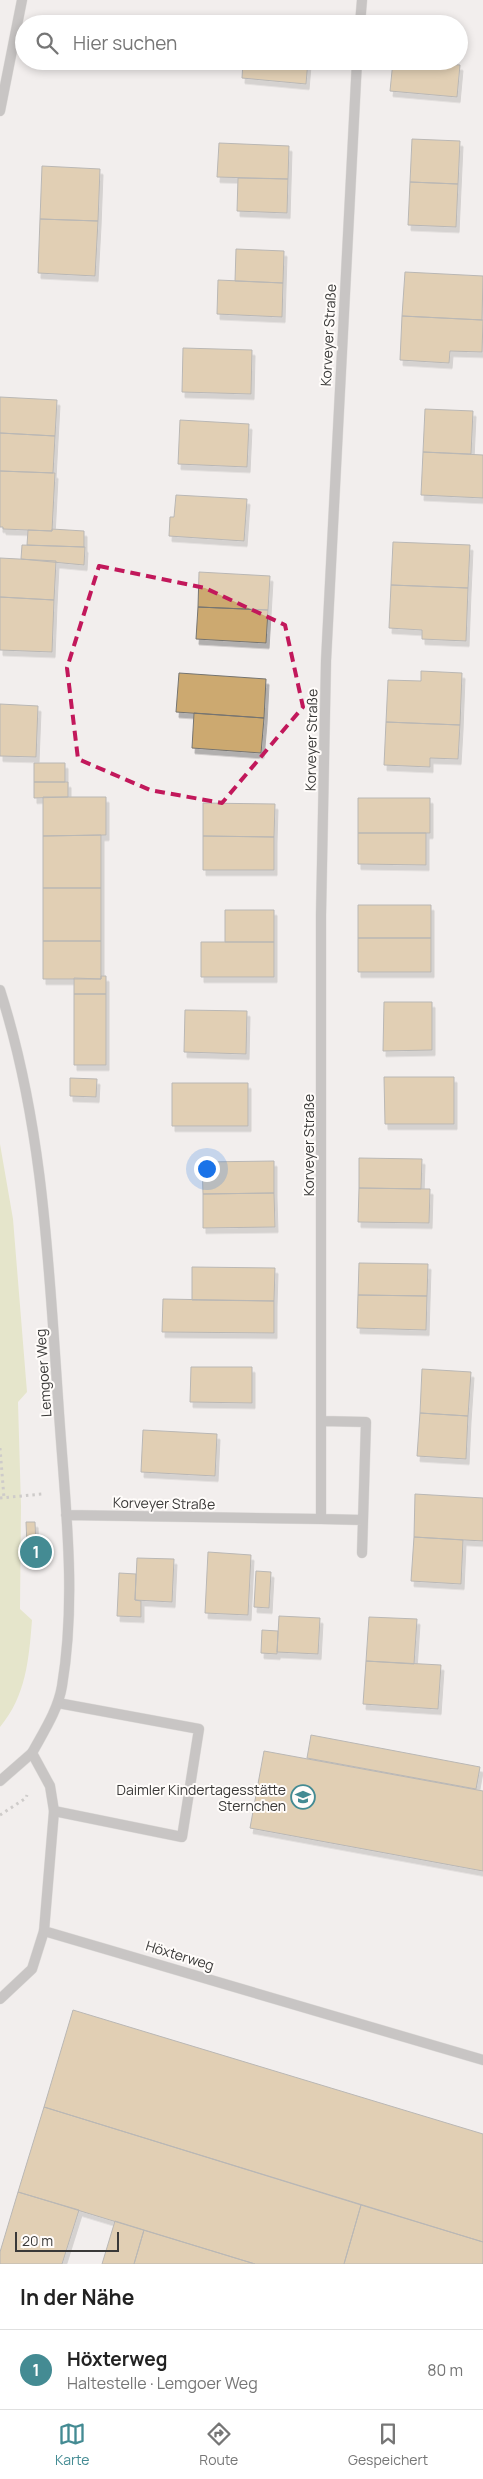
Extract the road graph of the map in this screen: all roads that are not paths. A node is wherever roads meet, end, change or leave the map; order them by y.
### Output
1 (22, 0) edge
2 (362, 0) edge
3 (19, 15) edge
4 (361, 15) edge
5 (15, 35) edge
6 (357, 70) edge
7 (0, 111) edge
8 (0, 990) edge
9 (322, 1420) junction
10 (66, 1515) junction
11 (321, 1519) junction
12 (363, 1520) junction
13 (362, 1553) dead end
14 (58, 1703) junction
15 (32, 1753) junction
16 (0, 1781) edge
17 (54, 1811) junction
18 (44, 1931) junction
19 (0, 1998) edge
20 (483, 2060) edge

1 - 3 street
2 - 4 street
5 - 7 street
6 - 9 street, Korveyer Straße
8 - 10 street, Lemgoer Weg
9 - 11 street, Korveyer Straße
9 - 12 street
10 - 11 street, Korveyer Straße
10 - 14 street, Lemgoer Weg
11 - 12 street, Korveyer Straße
12 - 13 street
14 - 15 street, Lemgoer Weg
14 - 17 street
15 - 16 street
15 - 17 street
17 - 18 street
18 - 19 street
18 - 20 street, Höxterweg

